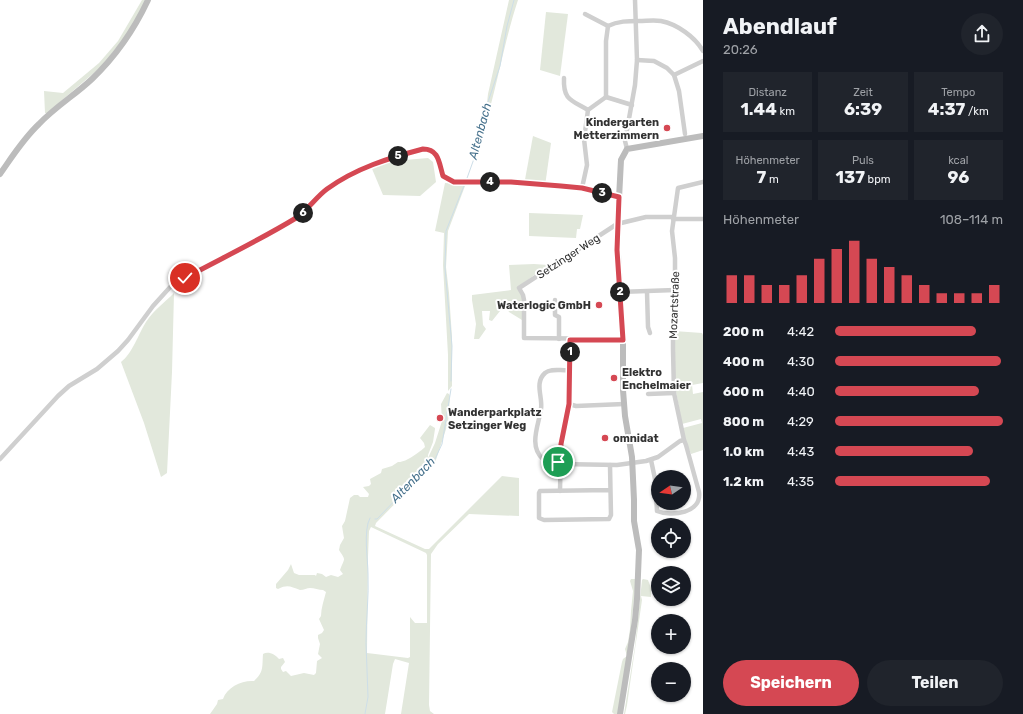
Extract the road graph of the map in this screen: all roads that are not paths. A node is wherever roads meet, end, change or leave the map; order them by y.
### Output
1 (148, 0) edge
2 (635, 0) edge
3 (585, 14) dead end
4 (636, 21) junction
5 (608, 26) junction
6 (703, 51) edge
7 (637, 60) junction
8 (703, 61) edge
9 (674, 75) junction
10 (564, 78) dead end
11 (606, 97) junction
12 (632, 105) junction
13 (588, 110) junction
14 (685, 134) dead end
15 (703, 136) edge
16 (627, 149) junction
17 (0, 174) edge
18 (703, 182) edge
19 (582, 188) junction
20 (619, 197) junction
21 (673, 218) junction
22 (703, 219) edge
23 (617, 224) junction
24 (676, 290) junction
25 (620, 292) junction
26 (647, 292) junction
27 (555, 300) dead end
28 (650, 333) dead end
29 (559, 339) junction
30 (570, 340) junction
31 (623, 340) junction
32 (569, 370) junction
33 (674, 393) junction
34 (648, 394) dead end
35 (569, 404) junction
36 (624, 404) junction
37 (684, 440) junction
38 (0, 459) edge
39 (651, 460) junction
40 (632, 462) junction
41 (560, 463) junction
42 (610, 465) junction
43 (610, 490) junction
44 (560, 491) junction
45 (620, 714) edge

1 - 17 main road
2 - 4 street
3 - 5 street
4 - 5 street
4 - 6 street
4 - 7 street
5 - 11 street
7 - 9 street
7 - 12 street
8 - 9 street
9 - 14 street
10 - 13 street
11 - 12 street
11 - 13 street
12 - 16 street
13 - 19 street
15 - 16 main road
16 - 20 main road
18 - 21 street, Mozartstraße
19 - 20 street
19 - 38 street
20 - 23 main road
21 - 22 street, Setzinger Weg
21 - 23 street, Setzinger Weg
21 - 24 street, Mozartstraße
23 - 25 main road
23 - 29 street, Setzinger Weg
24 - 26 street
24 - 33 street, Mozartstraße
25 - 26 street
25 - 31 main road
26 - 28 street
27 - 29 street
29 - 30 street
30 - 31 street
30 - 32 street
31 - 36 main road
32 - 35 street
32 - 41 street
33 - 34 street
33 - 37 street, Mozartstraße
35 - 36 street
35 - 41 street
36 - 40 main road
37 - 39 street
37 - 39 street, Mozartstraße
39 - 40 street
40 - 42 street
40 - 45 main road
41 - 42 street
41 - 44 street
42 - 43 street
43 - 44 street
43 - 44 street

